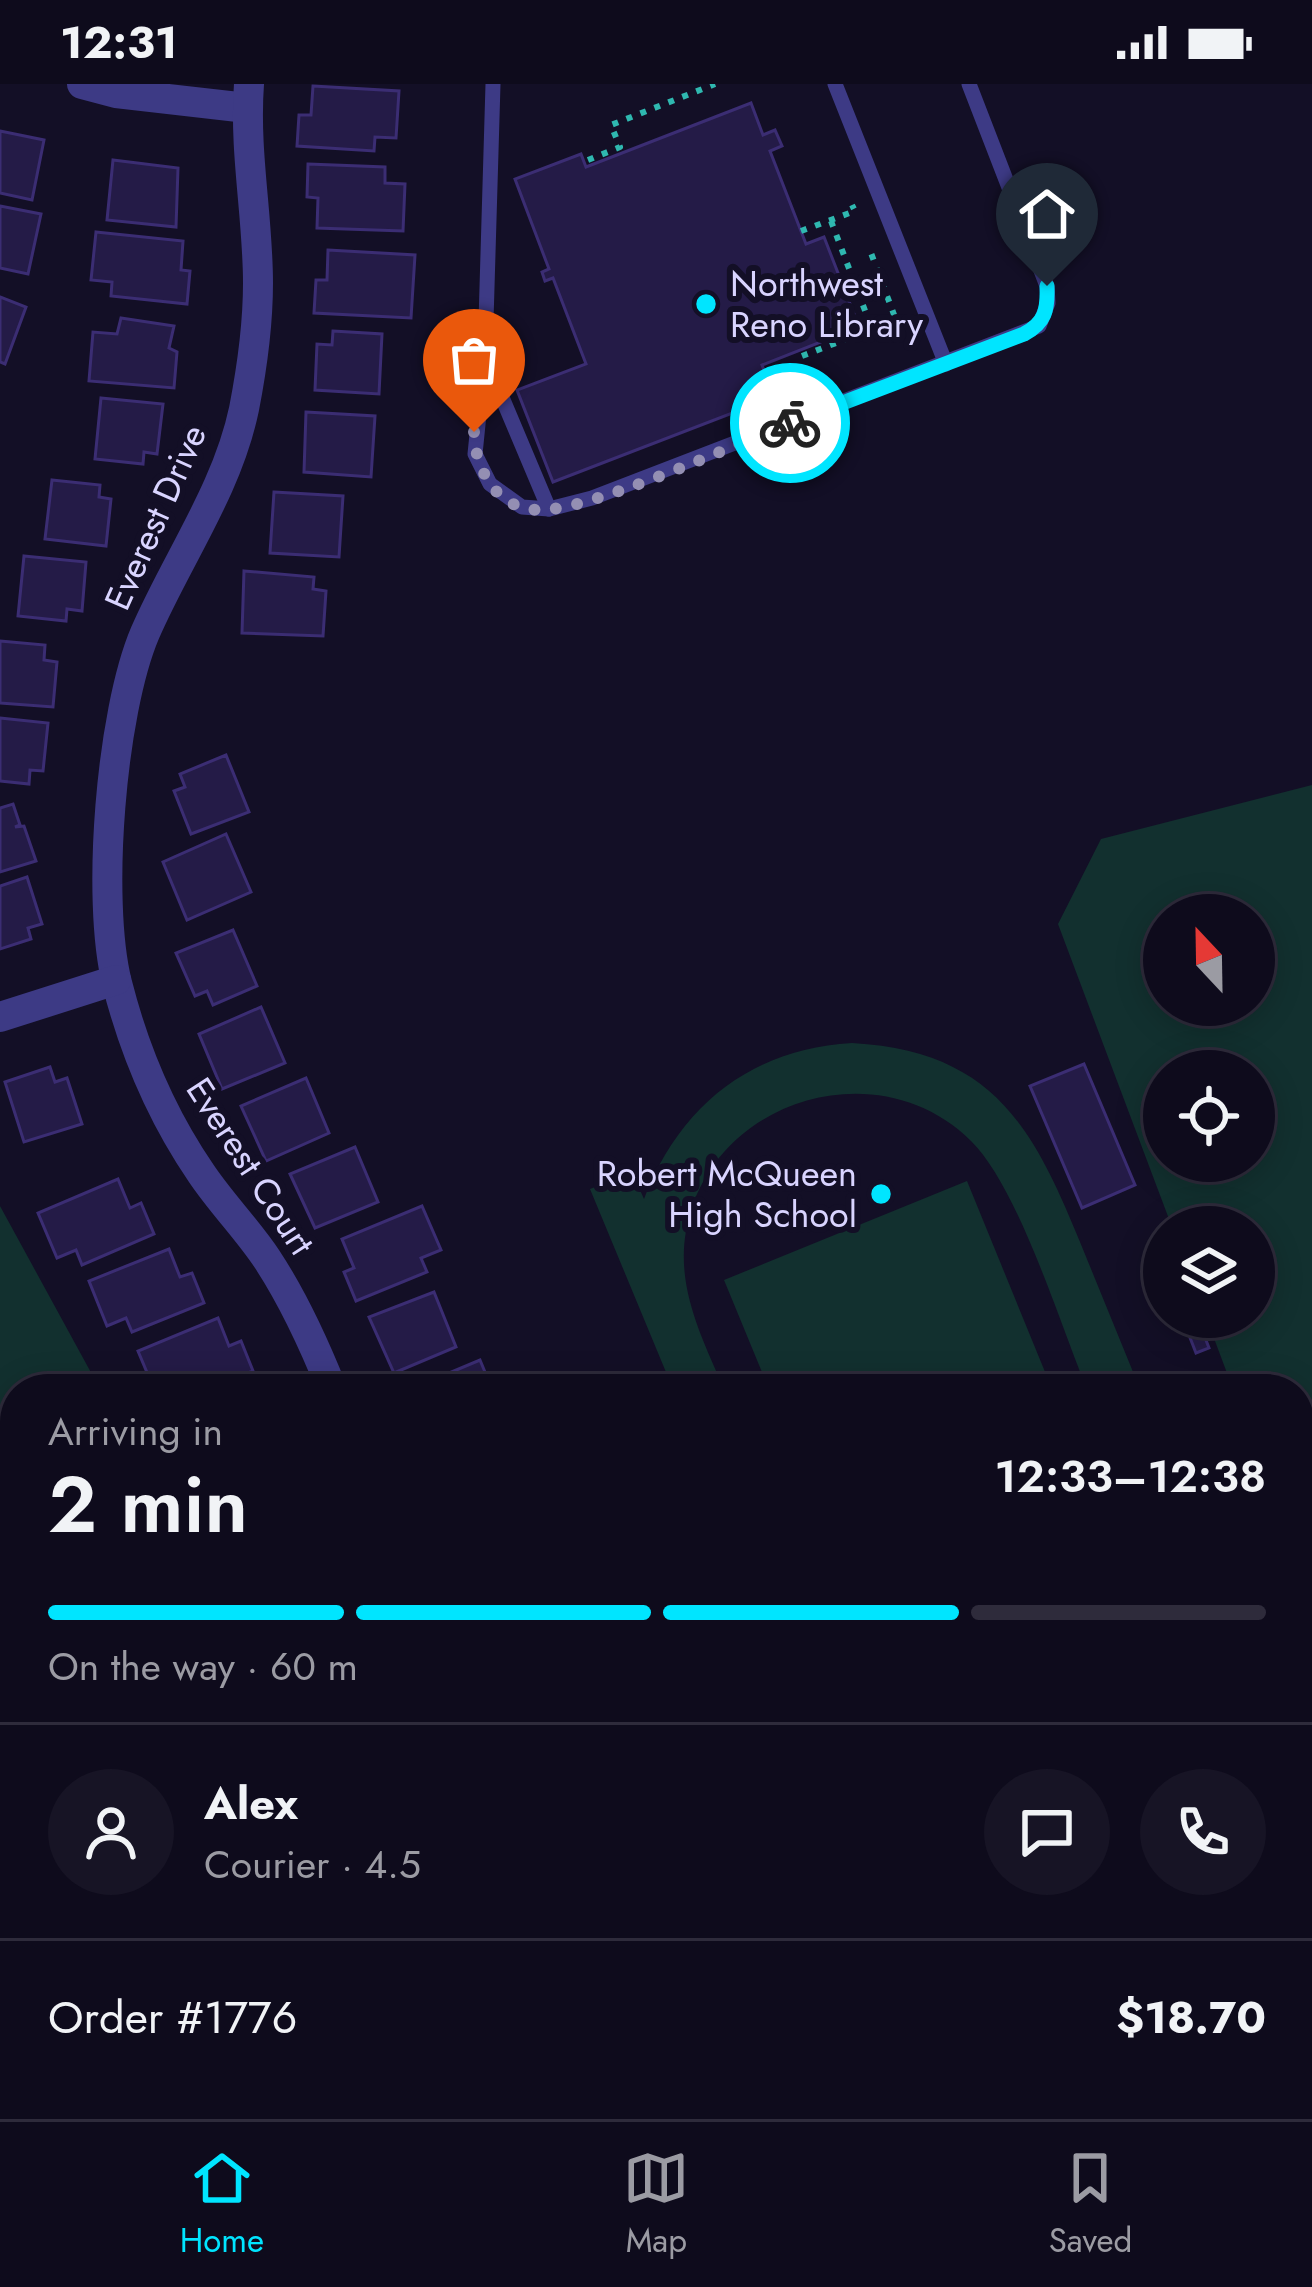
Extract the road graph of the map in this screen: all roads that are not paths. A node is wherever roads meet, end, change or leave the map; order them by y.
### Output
1 (82, 84) edge
2 (493, 84) edge
3 (835, 84) edge
4 (970, 84) edge
5 (248, 96) edge
6 (485, 356) junction
7 (946, 364) junction
8 (549, 509) junction
9 (116, 980) junction
10 (0, 1017) edge
11 (326, 1374) edge

1 - 5 street
2 - 6 lane
3 - 7 lane
4 - 7 lane
5 - 9 street, Everest Drive
6 - 8 lane
6 - 8 lane
7 - 8 lane
9 - 10 street
9 - 11 street, Everest Court

